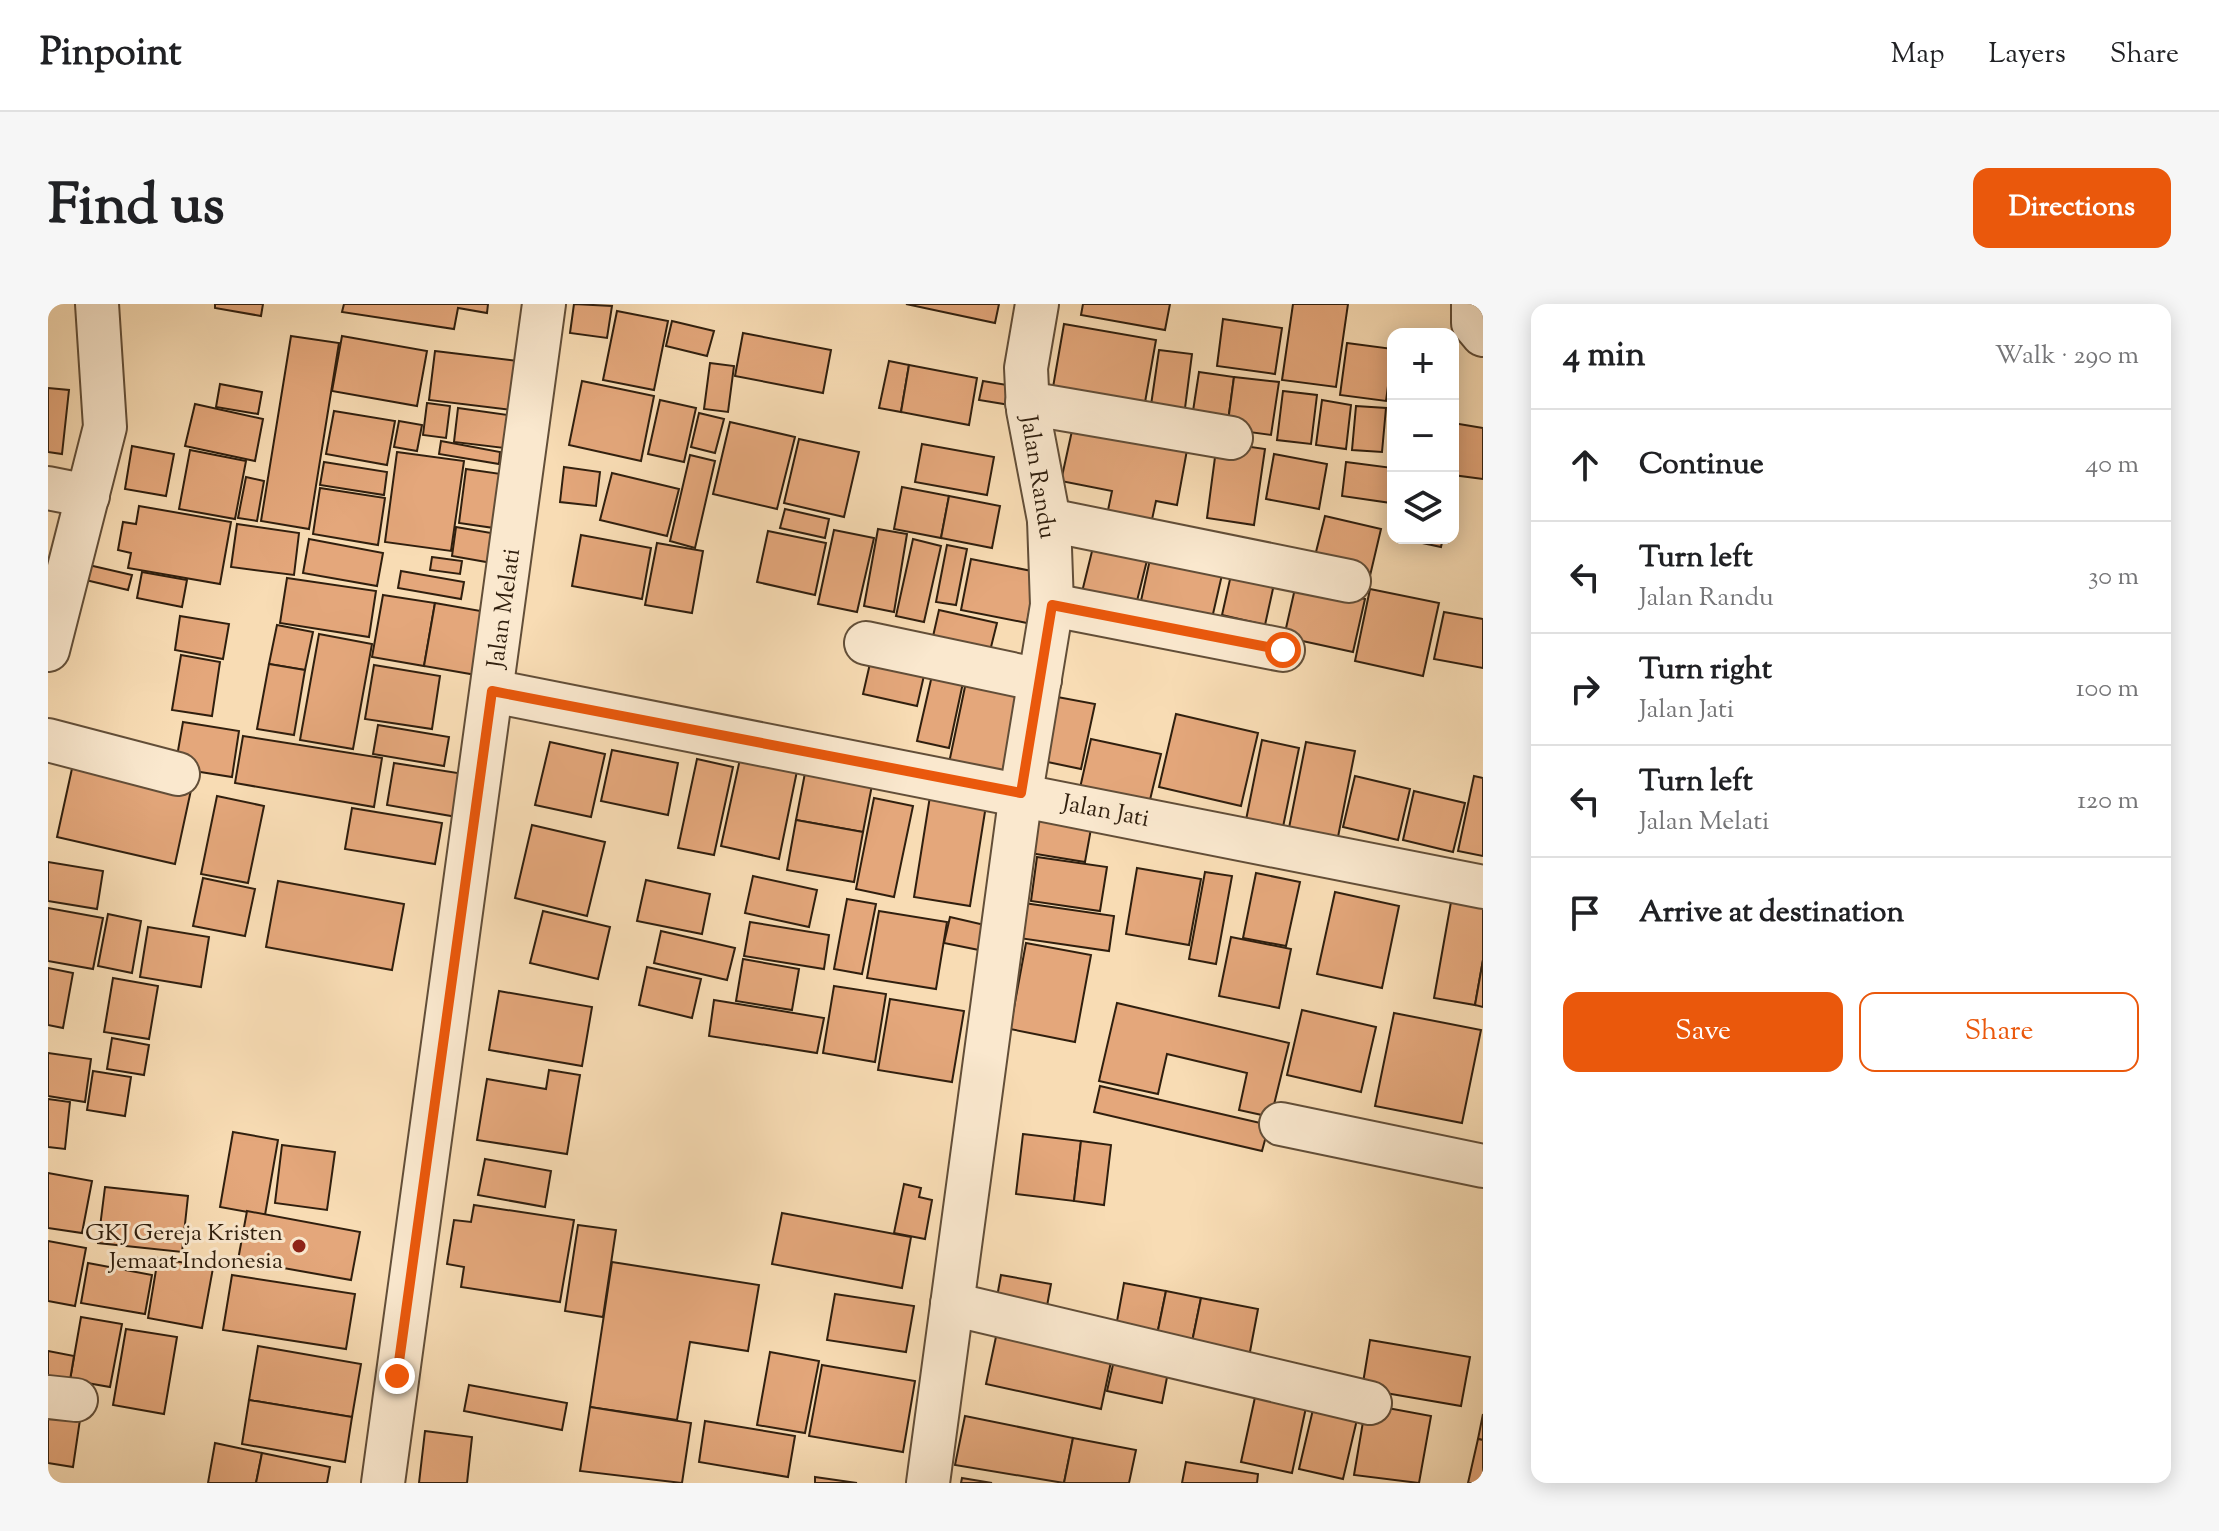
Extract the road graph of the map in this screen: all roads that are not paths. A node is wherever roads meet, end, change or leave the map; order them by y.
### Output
1 (97, 304) edge
2 (544, 304) edge
3 (1037, 304) edge
4 (1473, 304) edge
5 (1483, 335) edge
6 (1027, 403) junction
7 (1231, 438) dead end
8 (48, 488) edge
9 (88, 496) junction
10 (1049, 520) junction
11 (1349, 581) dead end
12 (1052, 605) junction
13 (866, 643) dead end
14 (48, 650) edge
15 (1283, 650) dead end
16 (1040, 680) junction
17 (492, 691) junction
18 (48, 740) edge
19 (178, 774) dead end
20 (1021, 793) junction
21 (1483, 887) edge
22 (1281, 1124) dead end
23 (1483, 1166) edge
24 (952, 1304) junction
25 (1370, 1403) dead end
26 (383, 1483) edge
27 (928, 1483) edge

1 - 9 street
2 - 17 street, Jalan Melati
3 - 6 street, Jalan Randu
4 - 5 street
6 - 7 street
6 - 10 street, Jalan Randu
8 - 9 street
9 - 14 street
10 - 11 street
10 - 12 street, Jalan Randu
12 - 15 street
12 - 16 street, Jalan Randu
13 - 16 street
16 - 20 street, Jalan Randu
17 - 20 street, Jalan Jati
17 - 26 street, Jalan Melati
18 - 19 street
20 - 21 street, Jalan Jati
20 - 24 street, Jalan Randu
22 - 23 street
24 - 25 street
24 - 27 street, Jalan Randu

